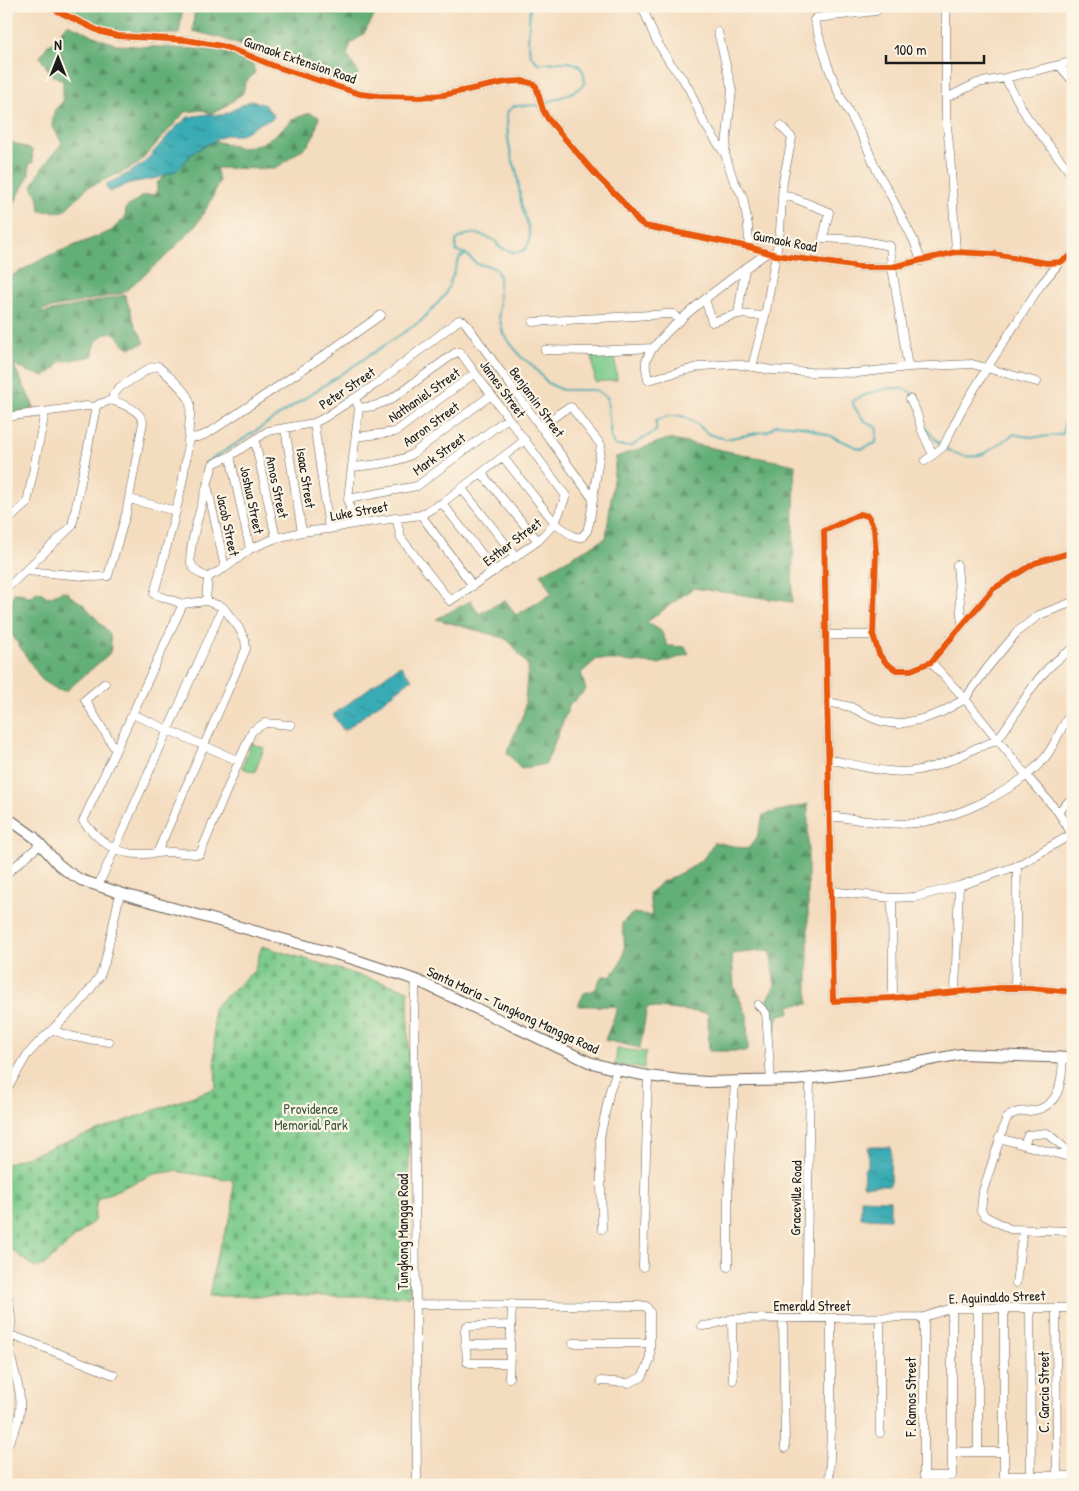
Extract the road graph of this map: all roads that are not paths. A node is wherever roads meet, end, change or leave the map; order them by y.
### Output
1 (47, 6) edge
2 (639, 6) edge
3 (876, 11) dead end
4 (946, 13) dead end
5 (718, 32) dead end
6 (1073, 61) edge
7 (1059, 65) junction
8 (1005, 78) junction
9 (1073, 78) edge
10 (946, 98) junction
11 (543, 110) joint
12 (781, 126) dead end
13 (725, 154) junction
14 (1073, 176) edge
15 (782, 196) junction
16 (749, 247) junction
17 (956, 252) junction
18 (767, 253) junction
19 (776, 255) junction
20 (1073, 255) edge
21 (921, 261) junction
22 (1060, 262) junction
23 (892, 267) junction
24 (745, 268) junction
25 (705, 299) junction
26 (738, 314) junction
27 (381, 315) dead end
28 (765, 316) junction
29 (461, 320) joint
30 (680, 321) junction
31 (533, 322) dead end
32 (653, 348) junction
33 (545, 350) dead end
34 (752, 367) junction
35 (908, 367) junction
36 (986, 368) junction
37 (475, 374) junction
38 (1037, 382) dead end
39 (492, 395) junction
40 (355, 398) junction
41 (910, 399) dead end
42 (112, 400) junction
43 (96, 407) junction
44 (359, 408) junction
45 (45, 412) junction
46 (6, 417) edge
47 (508, 418) junction
48 (314, 423) junction
49 (540, 427) junction
50 (285, 428) junction
51 (356, 437) junction
52 (189, 438) junction
53 (525, 440) junction
54 (254, 441) junction
55 (933, 455) junction
56 (230, 456) junction
57 (503, 457) junction
58 (925, 461) dead end
59 (352, 467) junction
60 (482, 474) junction
61 (207, 487) junction
62 (462, 488) junction
63 (348, 499) junction
64 (593, 499) junction
65 (129, 500) junction
66 (442, 503) junction
67 (176, 511) junction
68 (421, 515) junction
69 (396, 517) junction
70 (6, 522) edge
71 (555, 523) junction
72 (353, 524) junction
73 (329, 529) junction
74 (302, 532) junction
75 (276, 538) junction
76 (538, 541) junction
77 (250, 550) junction
78 (1073, 552) edge
79 (516, 557) junction
80 (957, 564) dead end
81 (224, 568) junction
82 (26, 571) junction
83 (496, 571) junction
84 (208, 577) junction
85 (473, 586) junction
86 (6, 589) edge
87 (206, 601) junction
88 (1073, 602) edge
89 (183, 604) junction
90 (222, 607) junction
91 (962, 625) junction
92 (826, 634) junction
93 (873, 635) junction
94 (1073, 649) edge
95 (931, 662) junction
96 (105, 683) dead end
97 (965, 699) junction
98 (828, 702) junction
99 (1073, 711) edge
100 (132, 714) junction
101 (291, 725) dead end
102 (167, 731) junction
103 (998, 739) junction
104 (204, 746) junction
105 (115, 749) junction
106 (828, 759) junction
107 (239, 762) junction
108 (1027, 776) junction
109 (1073, 798) edge
110 (1058, 812) junction
111 (829, 816) junction
112 (6, 817) edge
113 (1072, 835) edge
114 (41, 844) junction
115 (114, 849) junction
116 (158, 853) junction
117 (1017, 866) junction
118 (6, 874) edge
119 (98, 886) junction
120 (959, 886) junction
121 (830, 891) junction
122 (120, 893) junction
123 (892, 898) junction
124 (416, 980) junction
125 (1014, 988) junction
126 (955, 992) junction
127 (1073, 992) edge
128 (893, 998) junction
129 (758, 1006) dead end
130 (53, 1029) junction
131 (109, 1042) dead end
132 (1068, 1058) edge
133 (617, 1070) junction
134 (648, 1076) junction
135 (810, 1078) junction
136 (9, 1081) edge
137 (771, 1081) junction
138 (735, 1082) junction
139 (6, 1091) edge
140 (1000, 1138) junction
141 (1024, 1145) junction
142 (602, 1229) dead end
143 (1023, 1230) junction
144 (1073, 1231) edge
145 (643, 1267) dead end
146 (728, 1267) dead end
147 (1016, 1283) dead end
148 (6, 1290) edge
149 (416, 1304) junction
150 (512, 1304) junction
151 (952, 1308) junction
152 (978, 1308) junction
153 (1004, 1308) junction
154 (1030, 1308) junction
155 (1056, 1308) junction
156 (1073, 1308) edge
157 (924, 1317) junction
158 (806, 1318) junction
159 (831, 1318) junction
160 (880, 1318) junction
161 (732, 1319) junction
162 (783, 1319) junction
163 (511, 1324) junction
164 (702, 1326) dead end
165 (10, 1335) junction
166 (573, 1343) dead end
167 (650, 1343) junction
168 (510, 1344) junction
169 (465, 1345) junction
170 (509, 1363) junction
171 (114, 1375) dead end
172 (509, 1378) dead end
173 (733, 1380) dead end
174 (601, 1381) dead end
175 (880, 1433) dead end
176 (6, 1447) edge
177 (785, 1448) dead end
178 (953, 1452) junction
179 (978, 1452) junction
180 (1004, 1452) junction
181 (1030, 1476) junction
182 (1057, 1476) junction
183 (1073, 1476) edge
184 (417, 1485) edge
185 (829, 1485) edge

1 - 11 street, Gumaok Extension Road
2 - 13 street
3 - 21 street
4 - 10 street
5 - 13 street
6 - 7 street
7 - 8 street
7 - 9 street
8 - 10 street
8 - 14 street
10 - 17 street
11 - 16 street, Gumaok Road
12 - 15 street
13 - 16 street
15 - 19 street
15 - 23 street
16 - 18 street, Gumaok Road
17 - 21 street, Gumaok Road
17 - 22 street, Gumaok Road
18 - 19 street, Gumaok Road
18 - 24 street
19 - 23 street, Gumaok Road
19 - 28 street
20 - 22 street
21 - 23 street, Gumaok Road
22 - 36 street
23 - 35 street
24 - 25 street
24 - 26 street
25 - 26 street
25 - 30 street
26 - 28 street
27 - 52 street
28 - 34 street
29 - 40 street, Peter Street
29 - 49 street, Benjamin Street
30 - 31 street
30 - 32 street
32 - 33 street
32 - 34 street
34 - 35 street
35 - 36 street
36 - 38 street
36 - 55 street
37 - 39 street, James Street
37 - 44 street, James Street
37 - 51 street, Nathaniel Street
39 - 47 street, James Street
39 - 59 street, Aaron Street
40 - 44 street
40 - 48 street, Peter Street
41 - 55 street
42 - 43 street
42 - 52 street
42 - 65 street
43 - 45 street
43 - 82 street
44 - 51 street
45 - 46 street
45 - 70 street
47 - 53 street, James Street
47 - 63 street, Mark Street
48 - 50 street, Peter Street
48 - 73 street
49 - 64 street, Benjamin Street
49 - 64 street
50 - 54 street, Peter Street
50 - 74 street, Isaac Street
51 - 59 street
52 - 67 street
53 - 57 street, Luke Street
53 - 71 street, Esther Street
54 - 56 street, Peter Street
54 - 75 street, Amos Street
55 - 58 street
56 - 61 street, Peter Street
56 - 77 street, Joshua Street
57 - 60 street, Luke Street
57 - 71 street
59 - 63 street
60 - 62 street, Luke Street
60 - 76 street
61 - 81 street, Jacob Street
61 - 84 street, Peter Street
62 - 66 street, Luke Street
62 - 79 street
63 - 72 street
64 - 71 street
65 - 67 street
65 - 82 street
66 - 68 street, Luke Street
66 - 83 street
67 - 89 street
68 - 69 street, Luke Street
68 - 85 street
69 - 72 street, Luke Street
69 - 85 street, Esther Street
71 - 76 street, Esther Street
72 - 73 street, Luke Street
73 - 74 street, Luke Street
74 - 75 street, Luke Street
75 - 77 street, Luke Street
76 - 79 street, Esther Street
77 - 81 street, Luke Street
78 - 91 street
79 - 83 street, Esther Street
80 - 91 street
81 - 84 street, Luke Street
82 - 86 street
83 - 85 street, Esther Street
84 - 87 street
87 - 89 street
87 - 90 street
88 - 97 street
89 - 100 street
90 - 102 street
90 - 104 street
91 - 95 street
92 - 93 street
92 - 93 street
92 - 98 street
93 - 95 street
94 - 103 street
95 - 97 street
96 - 105 street
97 - 98 street
97 - 103 street
98 - 106 street
99 - 108 street
100 - 102 street
100 - 105 street
101 - 107 street
102 - 104 street
102 - 115 street
103 - 106 street
103 - 108 street
104 - 107 street
104 - 116 street
105 - 115 street
106 - 111 street
107 - 116 street
108 - 110 street
108 - 111 street
109 - 110 street
110 - 113 street
111 - 121 street
112 - 114 main road, Santa Maria - Tungkong Mangga Road
113 - 117 street
114 - 118 street
114 - 119 main road, Santa Maria - Tungkong Mangga Road
115 - 116 street
115 - 119 street
117 - 120 street
117 - 125 street
119 - 122 main road, Santa Maria - Tungkong Mangga Road
120 - 123 street
120 - 126 street
121 - 123 street
121 - 128 street
122 - 124 main road, Santa Maria - Tungkong Mangga Road
122 - 130 street
123 - 128 street
124 - 133 main road, Santa Maria - Tungkong Mangga Road
124 - 149 street, Tungkong Mangga Road
125 - 126 street
125 - 127 street
126 - 128 street
129 - 137 street
130 - 131 street
130 - 136 street
132 - 135 main road, Santa Maria - Tungkong Mangga Road
132 - 140 street
133 - 134 main road, Santa Maria - Tungkong Mangga Road
133 - 142 street
134 - 138 main road, Santa Maria - Tungkong Mangga Road
134 - 145 street
135 - 137 main road, Santa Maria - Tungkong Mangga Road
135 - 158 street, Graceville Road
136 - 139 street
137 - 138 main road, Santa Maria - Tungkong Mangga Road
138 - 146 street
140 - 141 street
140 - 143 street
141 - 141 street
143 - 144 street
143 - 147 street
148 - 165 street
149 - 150 street
149 - 184 street, Tungkong Mangga Road
150 - 163 street
150 - 167 street
151 - 152 street, E. Aguinaldo Street
151 - 157 street, E. Aguinaldo Street
151 - 178 street
152 - 153 street, E. Aguinaldo Street
152 - 179 street
153 - 154 street, E. Aguinaldo Street
153 - 180 street
154 - 155 street, E. Aguinaldo Street
154 - 181 street
155 - 156 street, E. Aguinaldo Street
155 - 182 street, C. Garcia Street
157 - 160 street, Emerald Street
157 - 178 street, F. Ramos Street
158 - 159 street, Emerald Street
158 - 162 street, Emerald Street
159 - 160 street, Emerald Street
159 - 185 street
160 - 175 street
161 - 162 street, Emerald Street
161 - 164 street, Emerald Street
161 - 173 street
162 - 177 street
163 - 168 street
163 - 169 street
165 - 171 street
165 - 176 street
166 - 167 street
167 - 174 street
168 - 169 street
168 - 170 street
169 - 170 street
170 - 172 street
178 - 179 street
179 - 180 street
180 - 181 street
181 - 182 street
182 - 183 street

